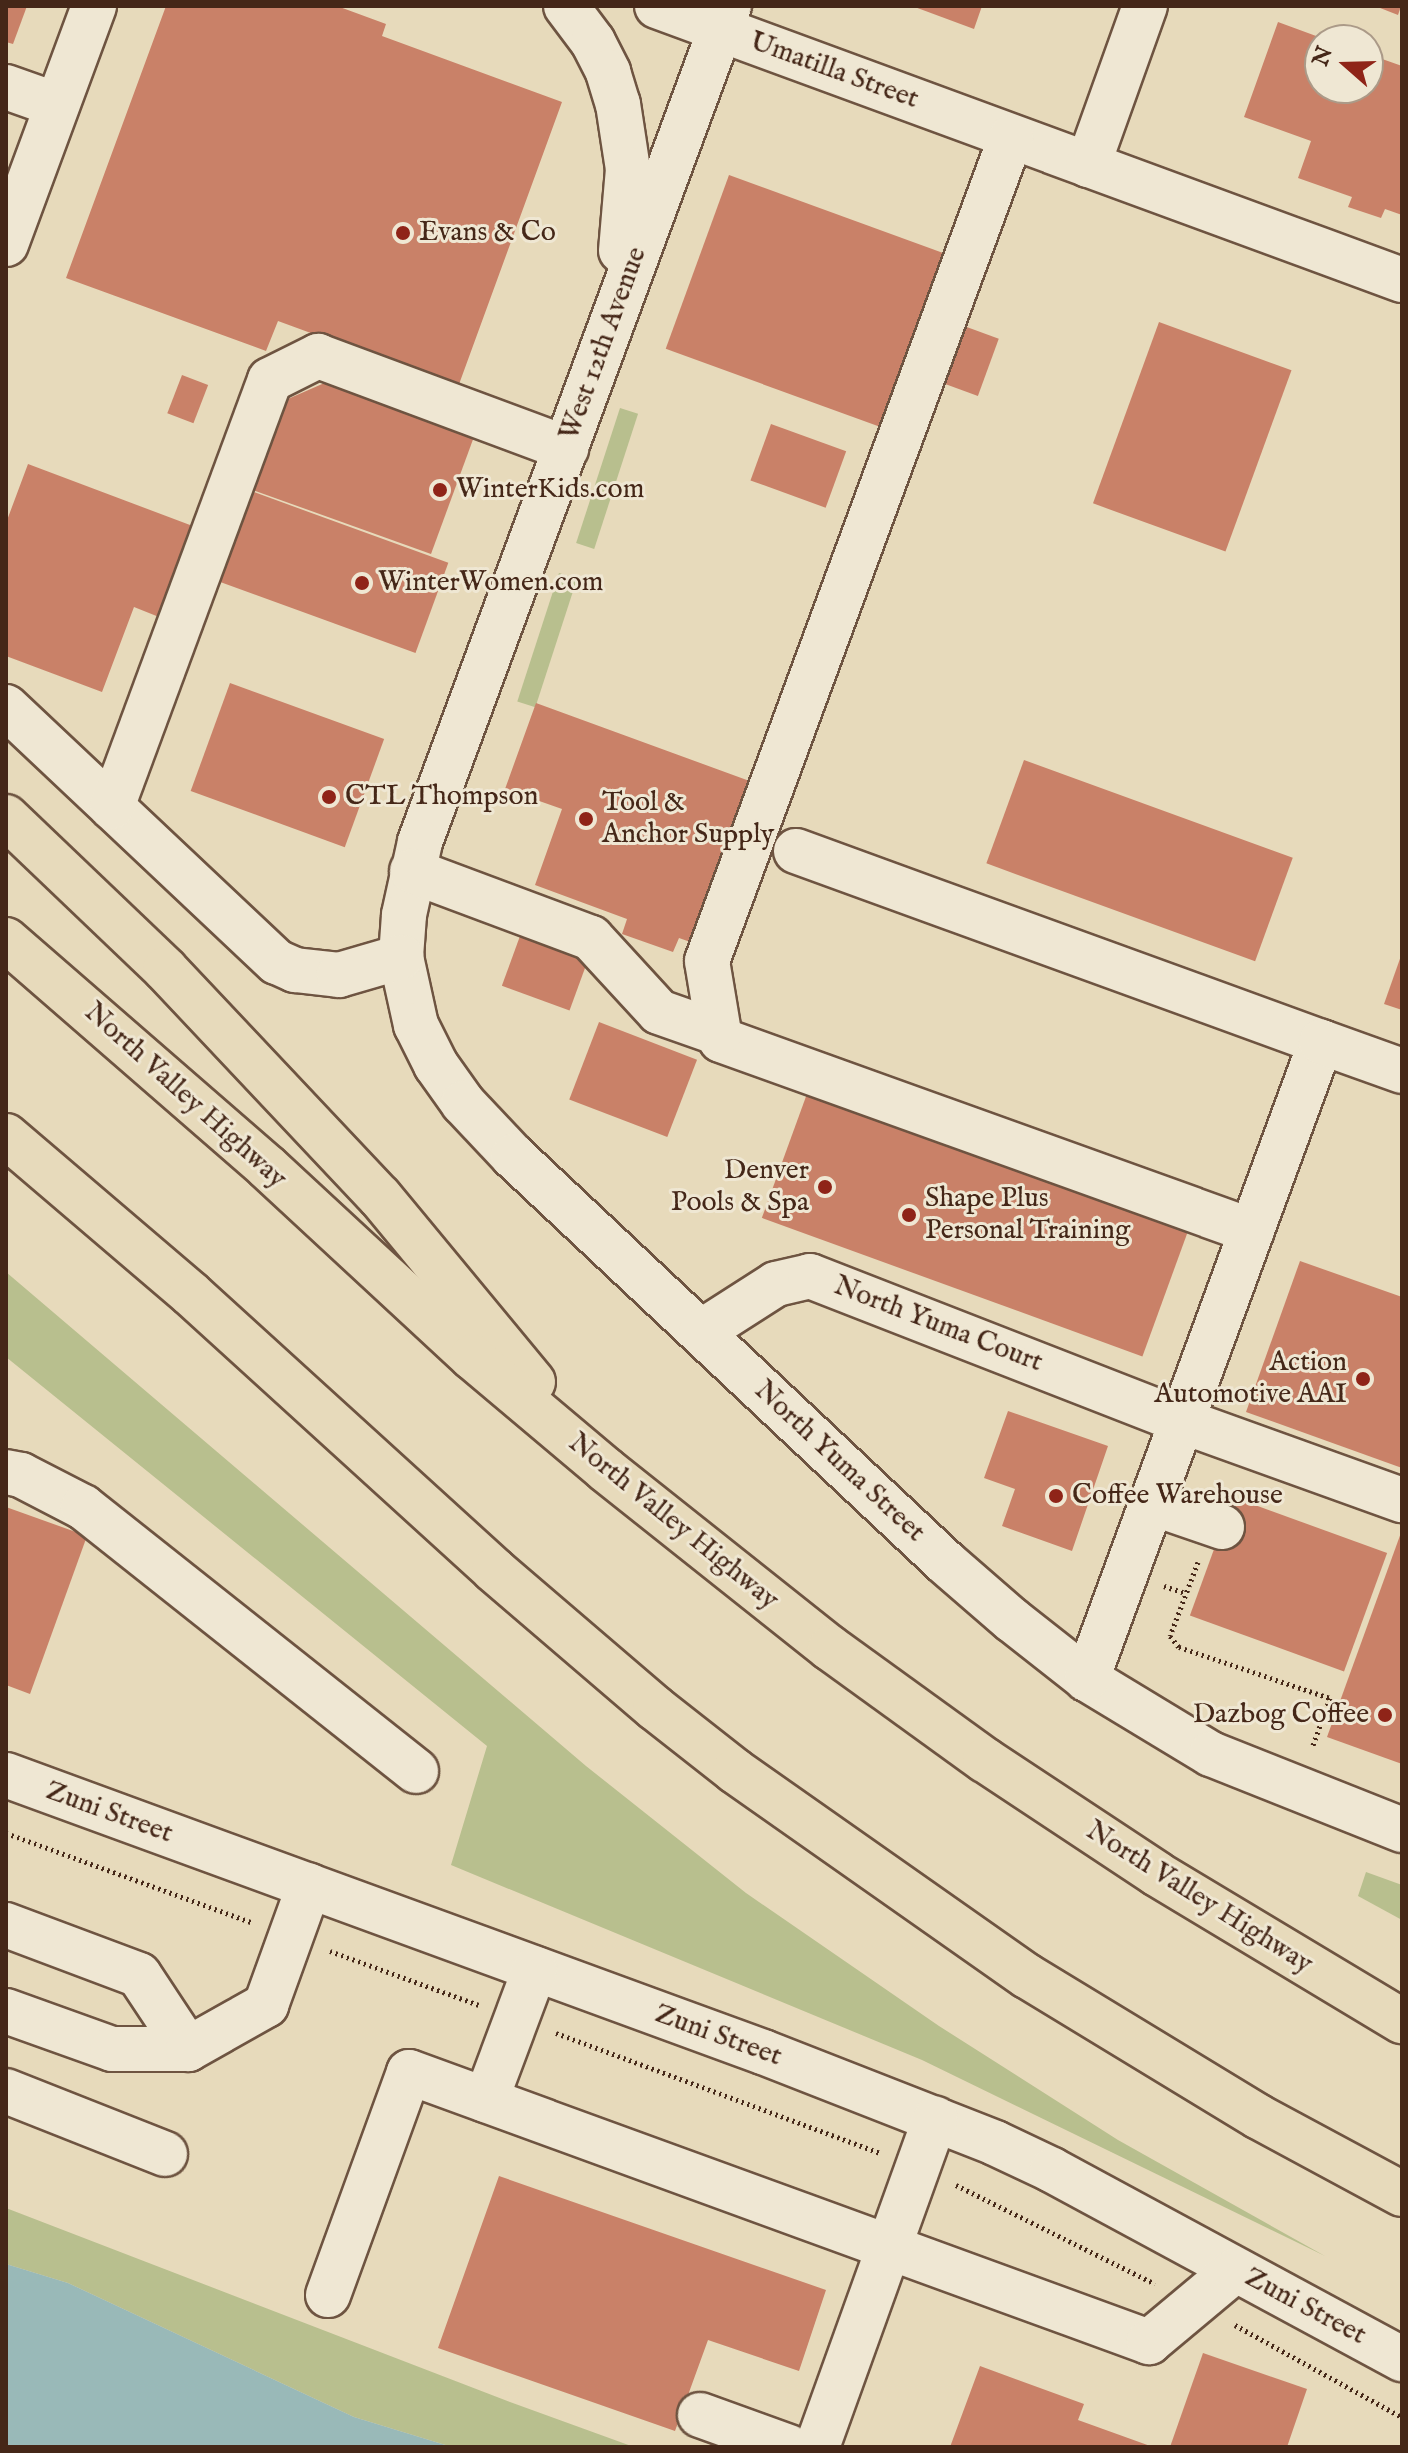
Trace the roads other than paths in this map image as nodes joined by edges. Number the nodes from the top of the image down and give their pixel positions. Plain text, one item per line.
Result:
1 (94, 6) edge
2 (566, 6) edge
3 (657, 6) edge
4 (1145, 6) edge
5 (725, 18) edge
6 (6, 87) edge
7 (57, 105) junction
8 (1011, 137) junction
9 (1088, 165) junction
10 (6, 244) edge
11 (1402, 280) edge
12 (613, 321) junction
13 (566, 448) junction
14 (6, 707) edge
15 (112, 807) junction
16 (6, 817) edge
17 (796, 851) dead end
18 (412, 871) junction
19 (6, 940) edge
20 (401, 957) junction
21 (719, 1033) junction
22 (1321, 1042) junction
23 (1402, 1071) edge
24 (6, 1136) edge
25 (1256, 1220) junction
26 (701, 1332) junction
27 (1182, 1421) junction
28 (606, 1470) junction
29 (6, 1472) edge
30 (1402, 1500) edge
31 (1152, 1503) junction
32 (1217, 1525) road end
33 (1087, 1679) junction
34 (416, 1771) dead end
35 (6, 1775) edge
36 (1402, 1830) edge
37 (309, 1886) junction
38 (6, 1925) edge
39 (535, 1969) junction
40 (6, 2011) edge
41 (1402, 2021) edge
42 (188, 2049) junction
43 (6, 2091) edge
44 (486, 2100) junction
45 (935, 2119) junction
46 (165, 2154) dead end
47 (1402, 2194) edge
48 (889, 2247) junction
49 (1235, 2270) junction
50 (328, 2295) dead end
51 (1402, 2359) edge
52 (700, 2415) dead end
53 (789, 2447) edge
54 (817, 2447) edge

1 - 7 street
2 - 12 street
3 - 5 street, Umatilla Street
4 - 9 street
5 - 8 street, Umatilla Street
5 - 12 street, West 12th Avenue
6 - 7 street
7 - 10 street
8 - 9 street, Umatilla Street
8 - 21 street
9 - 11 street, Umatilla Street
12 - 13 street, West 12th Avenue
13 - 15 street
13 - 18 street, West 12th Avenue
14 - 15 street
15 - 20 street
16 - 28 highway
17 - 22 street
18 - 20 street, West 12th Avenue
18 - 21 street
19 - 28 highway, North Valley Highway
20 - 26 street, North Yuma Street
21 - 25 street
22 - 23 street
22 - 25 street
24 - 47 highway
25 - 27 street
26 - 27 street, North Yuma Court
26 - 33 street, North Yuma Street
27 - 30 street, North Yuma Court
27 - 31 street
28 - 41 highway, North Valley Highway
29 - 34 street
31 - 32 street
31 - 33 street
33 - 36 street, North Yuma Street
35 - 37 street, Zuni Street
37 - 39 street, Zuni Street
37 - 42 street
38 - 42 street
39 - 44 street
39 - 45 street, Zuni Street
40 - 42 street
43 - 46 street
44 - 48 street
44 - 50 street
45 - 48 street
45 - 49 street, Zuni Street
48 - 49 street
48 - 54 street
49 - 51 street, Zuni Street
52 - 53 street

